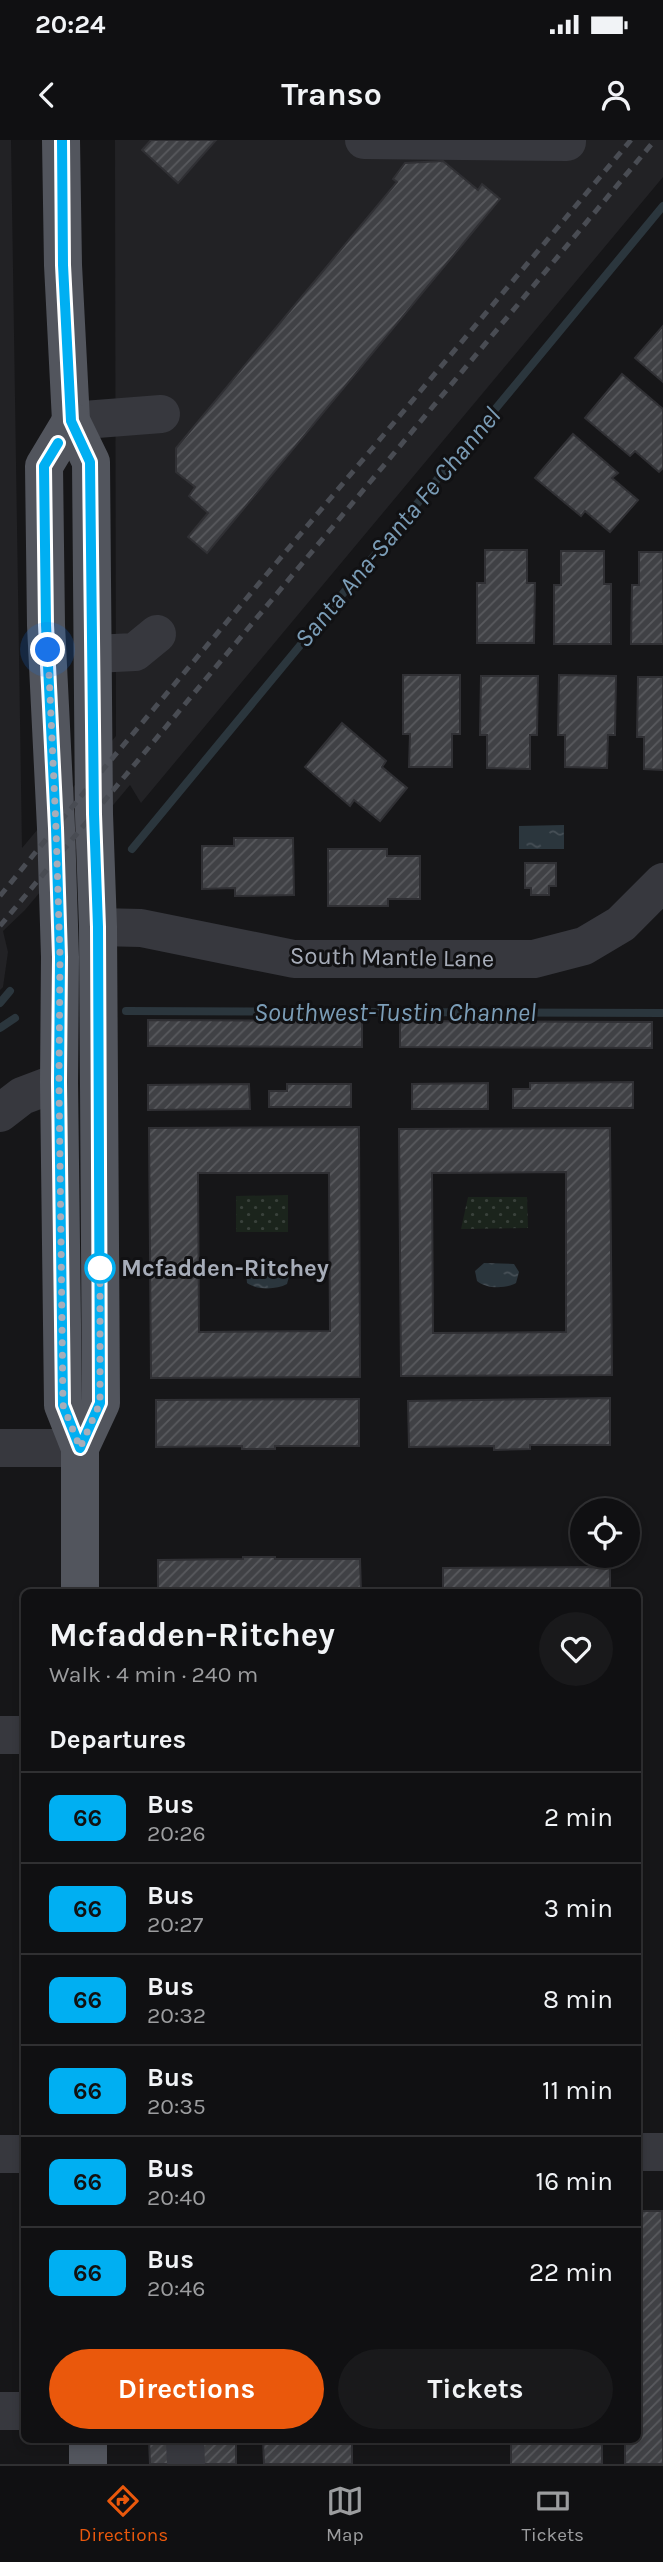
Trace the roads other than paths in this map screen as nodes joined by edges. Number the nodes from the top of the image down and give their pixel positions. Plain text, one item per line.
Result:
1 (61, 140) edge
2 (364, 140) edge
3 (567, 140) edge
4 (161, 414) dead end
5 (71, 421) junction
6 (157, 634) dead end
7 (94, 654) junction
8 (663, 882) edge
9 (98, 927) junction
10 (59, 1082) junction
11 (0, 1113) edge
12 (0, 1448) edge
13 (80, 1448) junction
14 (80, 1589) edge
15 (0, 1735) edge
16 (21, 1735) edge
17 (641, 2152) edge
18 (663, 2152) edge
19 (0, 2154) edge
20 (21, 2154) edge
21 (0, 2411) edge
22 (21, 2411) edge
23 (88, 2443) edge
24 (186, 2443) edge
25 (88, 2464) edge
26 (186, 2464) edge

1 - 5 main road
2 - 3 street
4 - 5 street
5 - 7 main road
5 - 10 main road
6 - 7 street
7 - 9 main road
8 - 9 street, South Mantle Lane
9 - 13 main road
10 - 11 street
10 - 13 main road
12 - 13 street
13 - 14 main road
15 - 16 street
17 - 18 street
19 - 20 street
21 - 22 street
23 - 25 main road
24 - 26 street

